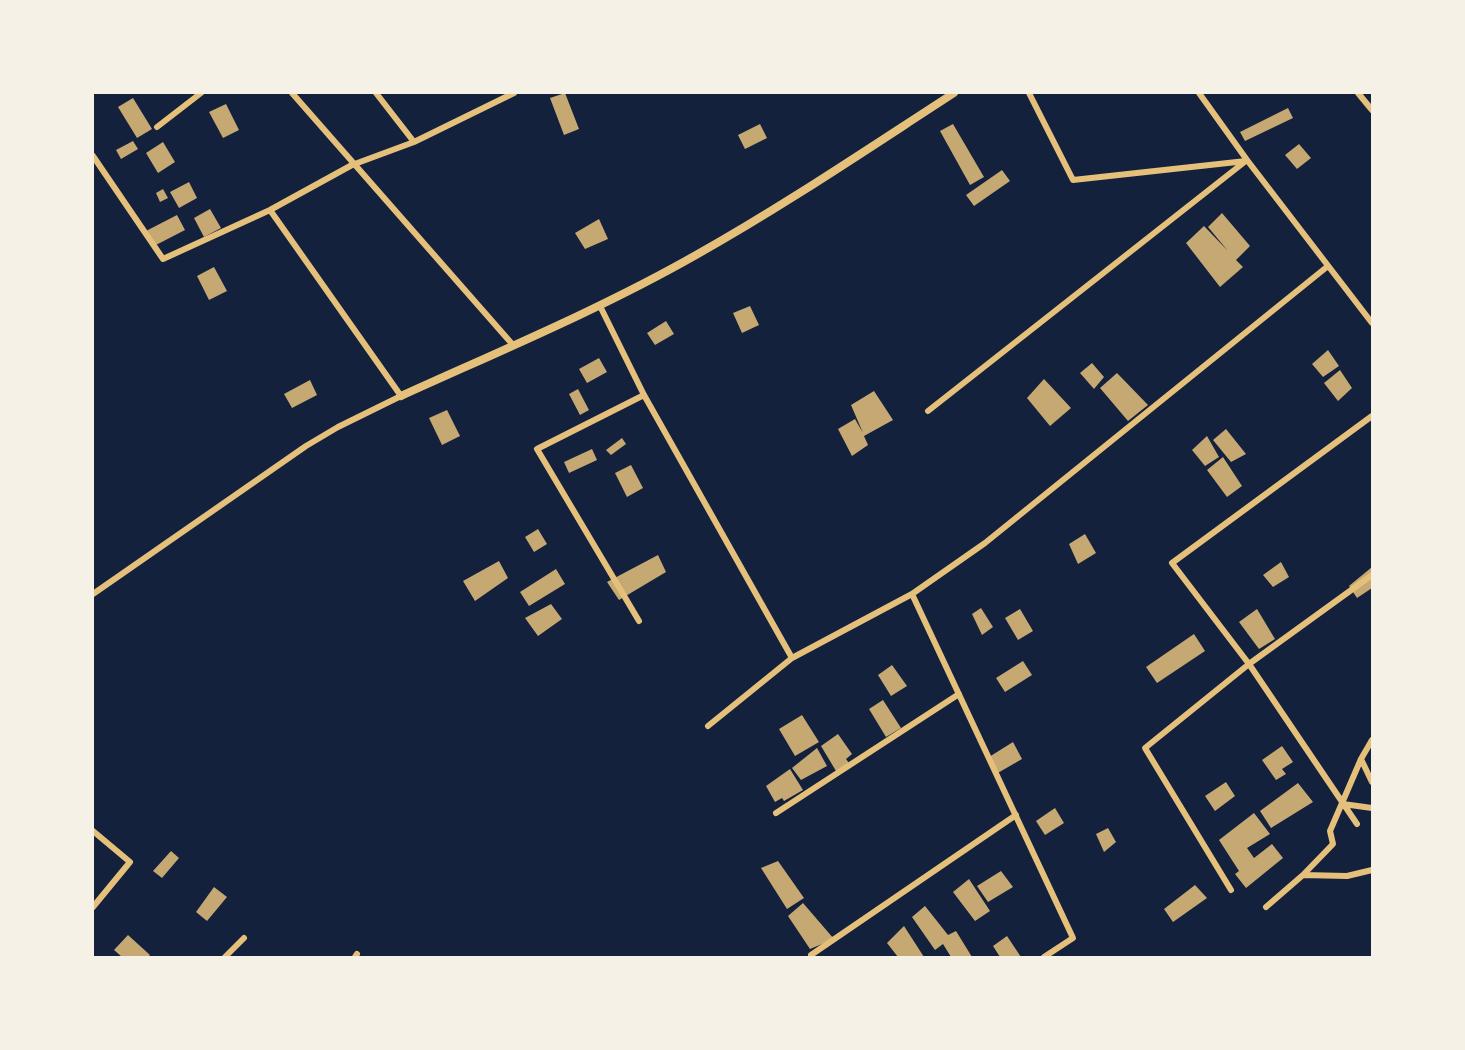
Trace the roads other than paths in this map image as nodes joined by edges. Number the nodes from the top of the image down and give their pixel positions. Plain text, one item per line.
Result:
1 (201, 93) edge
2 (292, 93) edge
3 (376, 93) edge
4 (514, 93) edge
5 (954, 93) edge
6 (1029, 93) edge
7 (1199, 93) edge
8 (1358, 93) edge
9 (1372, 110) edge
10 (157, 127) dead end
11 (414, 142) junction
12 (93, 156) edge
13 (1247, 160) junction
14 (352, 165) junction
15 (270, 210) junction
16 (1328, 266) junction
17 (600, 306) junction
18 (1372, 323) edge
19 (513, 345) junction
20 (644, 395) junction
21 (401, 396) junction
22 (928, 411) dead end
23 (1372, 416) edge
24 (1372, 575) edge
25 (93, 594) edge
26 (912, 594) junction
27 (639, 621) dead end
28 (792, 658) junction
29 (1249, 664) junction
30 (959, 694) junction
31 (708, 726) dead end
32 (1372, 740) edge
33 (1360, 759) junction
34 (1372, 782) edge
35 (1343, 804) junction
36 (1372, 808) edge
37 (776, 813) dead end
38 (1016, 815) junction
39 (1357, 824) dead end
40 (93, 831) edge
41 (1372, 870) edge
42 (1303, 875) junction
43 (1230, 890) dead end
44 (93, 907) edge
45 (1266, 907) dead end
46 (244, 938) dead end
47 (811, 955) dead end
48 (225, 957) edge
49 (1044, 957) edge

1 - 10 street
2 - 14 street
3 - 11 street
4 - 11 street
5 - 17 street
6 - 13 street
7 - 13 street
8 - 9 street
11 - 14 street
12 - 15 street
13 - 16 street
13 - 22 street
14 - 15 street
14 - 19 street
15 - 21 street
16 - 18 street
16 - 26 street
17 - 19 street
17 - 20 street
19 - 21 street
20 - 27 street
20 - 28 street
21 - 25 street
23 - 29 street
24 - 29 street
26 - 28 street
26 - 30 street
28 - 31 street
29 - 35 street
29 - 43 street
30 - 37 street
30 - 38 street
32 - 33 street
33 - 34 street
33 - 35 street
35 - 36 street
35 - 39 street
35 - 42 street
38 - 47 street
38 - 49 street
40 - 44 street
41 - 42 street
42 - 45 street
46 - 48 street

